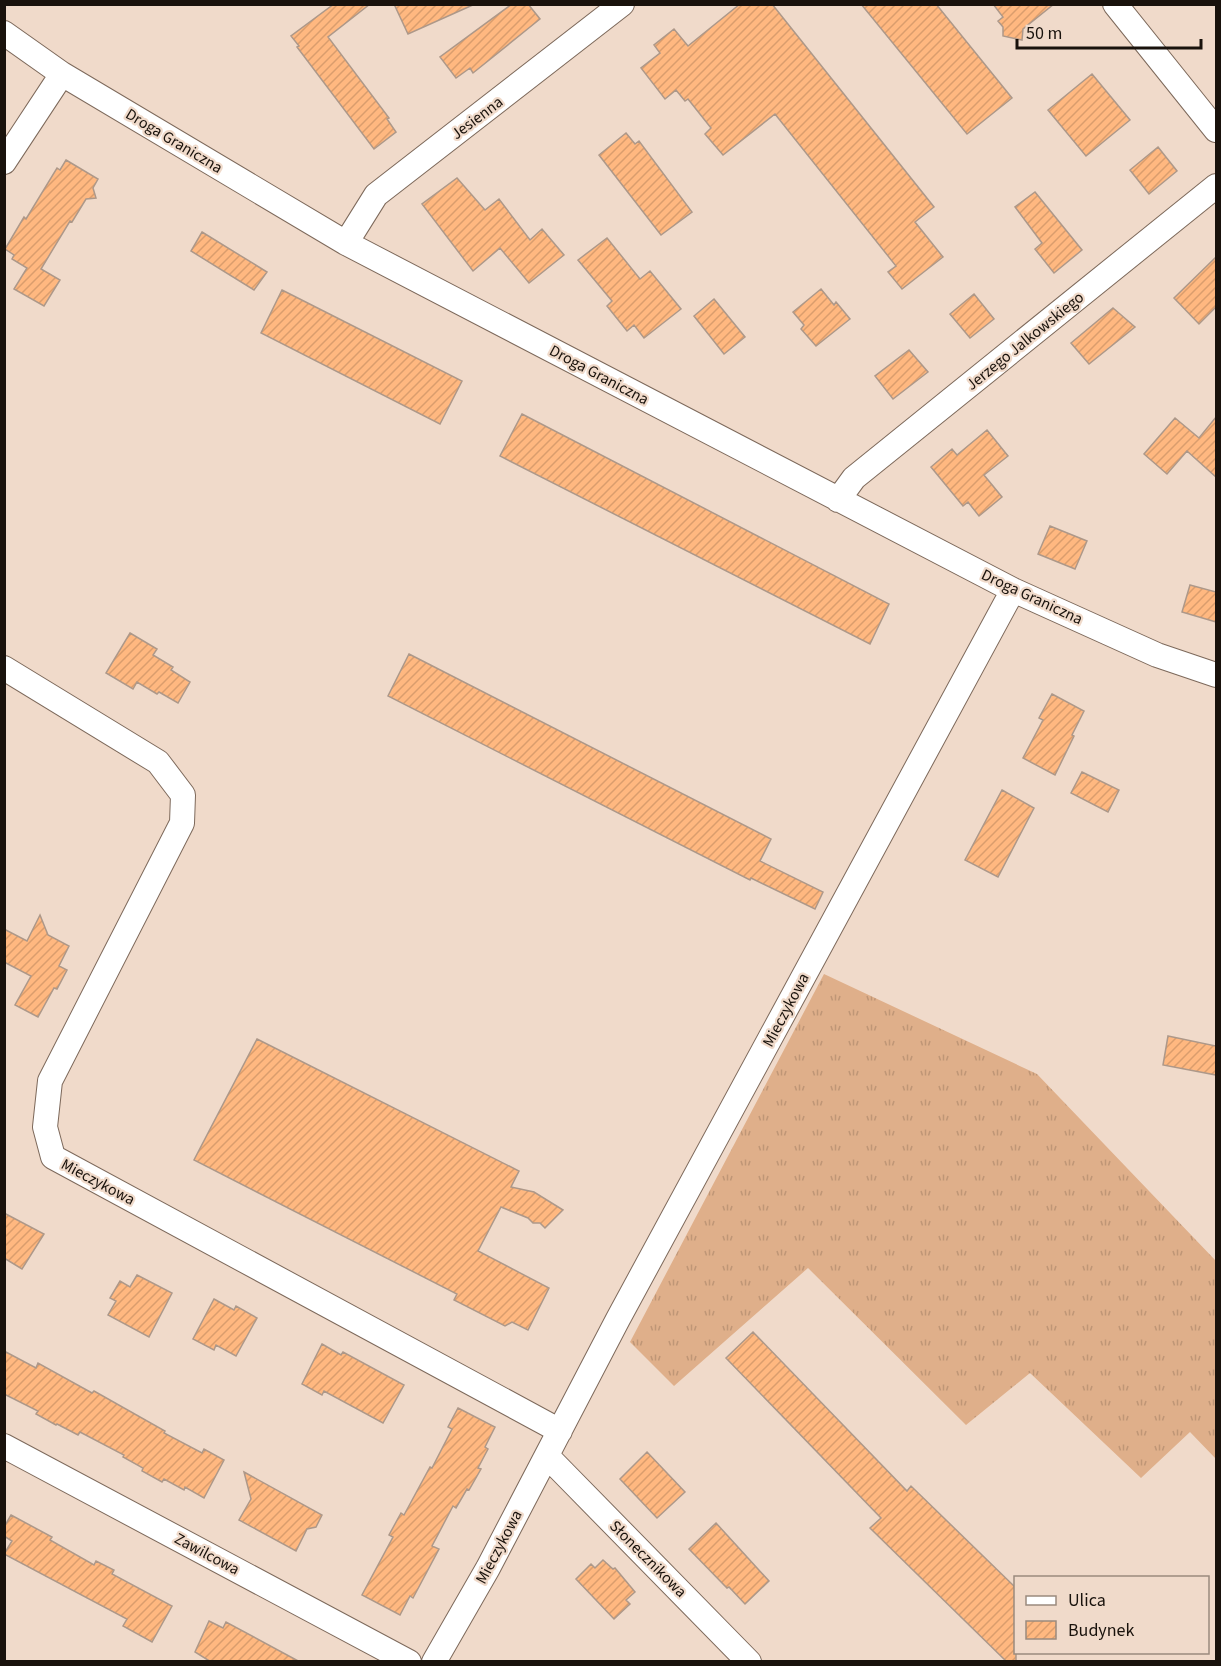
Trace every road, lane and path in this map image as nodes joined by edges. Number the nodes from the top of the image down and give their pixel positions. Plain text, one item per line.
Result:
1 (622, 4) edge
2 (1114, 4) edge
3 (4, 33) edge
4 (62, 74) junction
5 (1216, 130) edge
6 (4, 162) edge
7 (1216, 186) edge
8 (346, 243) junction
9 (838, 500) junction
10 (1013, 590) junction
11 (4, 668) edge
12 (1216, 675) edge
13 (560, 1431) junction
14 (4, 1446) edge
15 (547, 1456) junction
16 (409, 1662) edge
17 (434, 1662) edge
18 (749, 1662) edge

1 - 8 street, Jesienna
2 - 5 street
3 - 4 street, Droga Graniczna
4 - 6 street
4 - 8 street, Droga Graniczna
7 - 9 street, Jerzego Jalkowskiego
8 - 9 street, Droga Graniczna
9 - 10 street, Droga Graniczna
10 - 12 street, Droga Graniczna
10 - 13 street, Mieczykowa
11 - 13 street, Mieczykowa
13 - 15 street, Mieczykowa
14 - 16 street, Zawilcowa
15 - 17 street, Mieczykowa
15 - 18 street, Słonecznikowa

